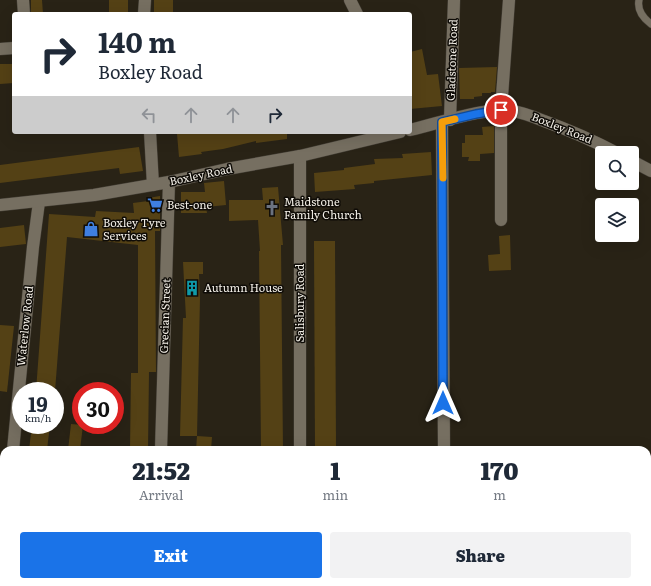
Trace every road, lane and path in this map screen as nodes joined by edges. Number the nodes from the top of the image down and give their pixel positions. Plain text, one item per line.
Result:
1 (23, 0) edge
2 (145, 0) edge
3 (350, 0) edge
4 (454, 0) edge
5 (509, 0) edge
6 (639, 0) edge
7 (24, 12) edge
8 (144, 12) edge
9 (356, 12) edge
10 (651, 24) edge
11 (12, 48) edge
12 (0, 49) edge
13 (501, 110) junction
14 (446, 121) junction
15 (412, 130) edge
16 (150, 134) edge
17 (377, 135) edge
18 (604, 146) edge
19 (300, 156) junction
20 (639, 165) edge
21 (651, 171) edge
22 (169, 182) junction
23 (154, 185) junction
24 (39, 202) junction
25 (0, 206) edge
26 (501, 220) dead end
27 (13, 446) edge
28 (161, 446) edge
29 (300, 446) edge
30 (444, 446) edge

1 - 7 street
2 - 8 street
3 - 9 street
4 - 14 street, Gladstone Road
5 - 13 street
6 - 10 lane
11 - 12 street
13 - 14 street, Boxley Road
13 - 18 street, Boxley Road
13 - 26 street
14 - 15 street, Boxley Road
14 - 30 street, Gladstone Road
16 - 23 street
17 - 19 street, Boxley Road
19 - 22 street, Boxley Road
19 - 29 street, Salisbury Road
20 - 21 street
22 - 23 street, Boxley Road
22 - 28 street, Grecian Street
23 - 24 street, Boxley Road
24 - 25 street, Boxley Road
24 - 27 street, Waterlow Road

